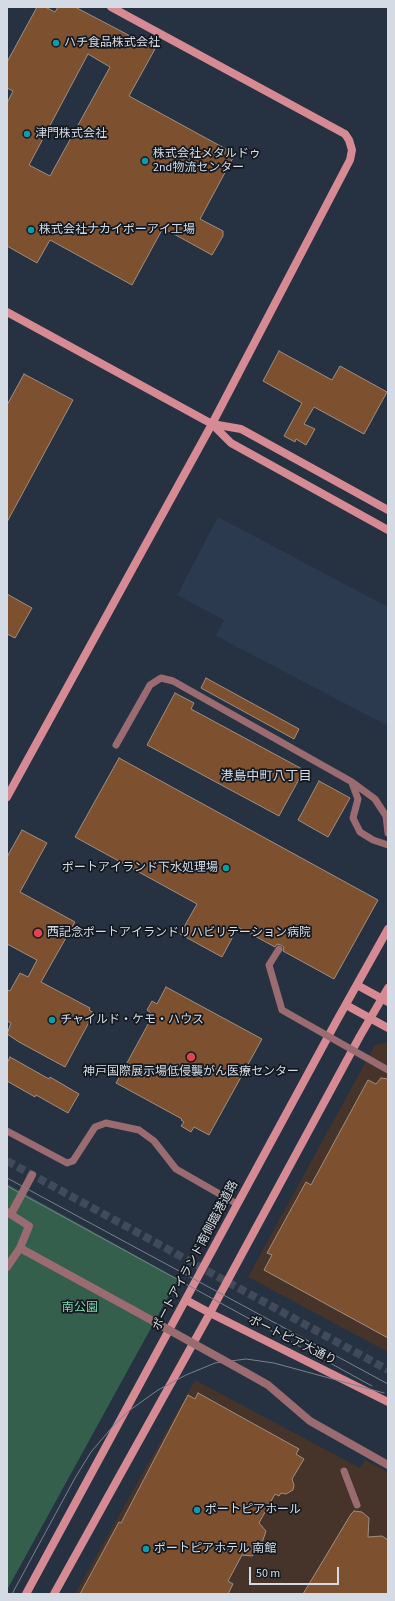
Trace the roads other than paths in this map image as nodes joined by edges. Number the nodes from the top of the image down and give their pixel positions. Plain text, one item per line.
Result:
1 (111, 7) edge
2 (7, 312) edge
3 (212, 424) junction
4 (388, 510) edge
5 (388, 530) edge
6 (116, 745) dead end
7 (352, 782) junction
8 (7, 797) edge
9 (388, 833) edge
10 (388, 846) edge
11 (388, 929) edge
12 (279, 949) dead end
13 (357, 985) junction
14 (388, 988) edge
15 (385, 1001) edge
16 (346, 1006) junction
17 (370, 1018) junction
18 (388, 1028) edge
19 (388, 1070) edge
20 (7, 1131) edge
21 (32, 1175) dead end
22 (237, 1204) junction
23 (9, 1213) edge
24 (20, 1248) junction
25 (7, 1267) edge
26 (186, 1300) junction
27 (210, 1313) junction
28 (388, 1402) edge
29 (388, 1465) edge
30 (344, 1471) dead end
31 (357, 1505) dead end
32 (26, 1594) edge
33 (54, 1594) edge

1 - 3 street
2 - 3 street
3 - 4 street
3 - 5 street
3 - 8 street
6 - 7 lane
7 - 9 lane
7 - 10 lane
11 - 13 street, ポートアイランド南側臨港道路
12 - 19 lane, bridge
13 - 15 street
13 - 16 street, ポートアイランド南側臨港道路
14 - 15 street
15 - 17 street
16 - 17 street
16 - 22 street, ポートアイランド南側臨港道路
17 - 18 street
17 - 27 street
20 - 22 lane
21 - 23 street
22 - 26 street, ポートアイランド南側臨港道路
23 - 24 street
24 - 25 street
24 - 29 street, bridge
26 - 27 street, ポートピア大通り
26 - 32 street, ポートアイランド南側臨港道路
27 - 28 street, ポートピア大通り
27 - 33 street
30 - 31 lane

